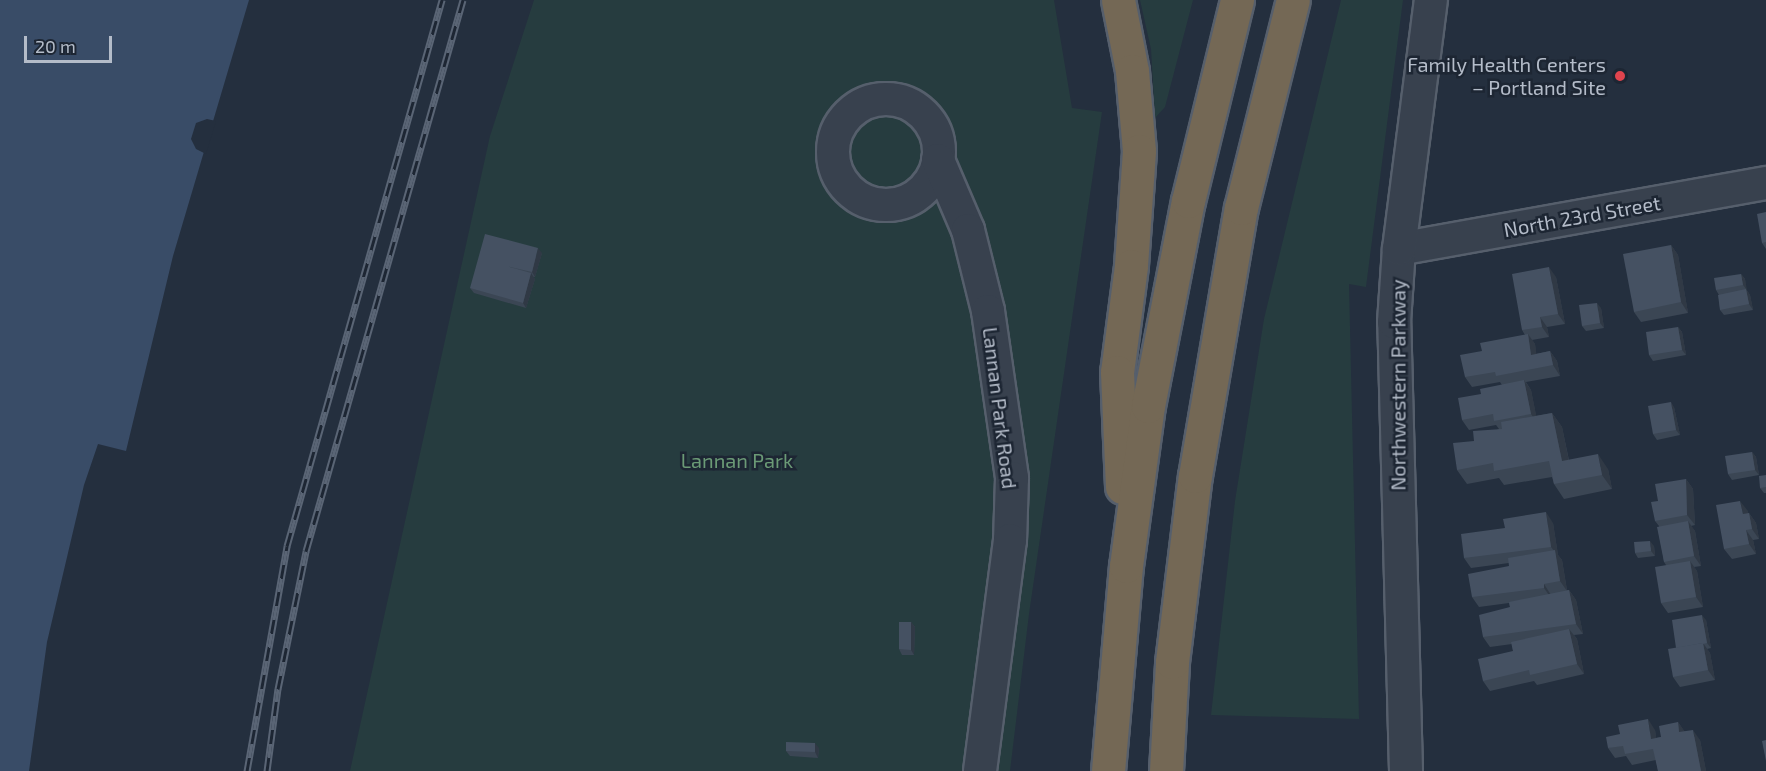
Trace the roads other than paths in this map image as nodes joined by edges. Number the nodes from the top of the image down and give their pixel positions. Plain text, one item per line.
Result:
1 (1118, 0) edge
2 (1237, 0) edge
3 (1293, 0) edge
4 (1431, 0) edge
5 (938, 160) dead end
6 (1766, 183) edge
7 (1399, 249) junction
8 (1126, 566) junction
9 (980, 771) edge
10 (1108, 771) edge
11 (1166, 771) edge
12 (1406, 771) edge

1 - 8 highway
2 - 8 highway
3 - 11 highway
4 - 7 street, Northwestern Parkway
5 - 9 street, Lannan Park Road
6 - 7 street, North 23rd Street
7 - 12 street, Northwestern Parkway
8 - 10 highway

